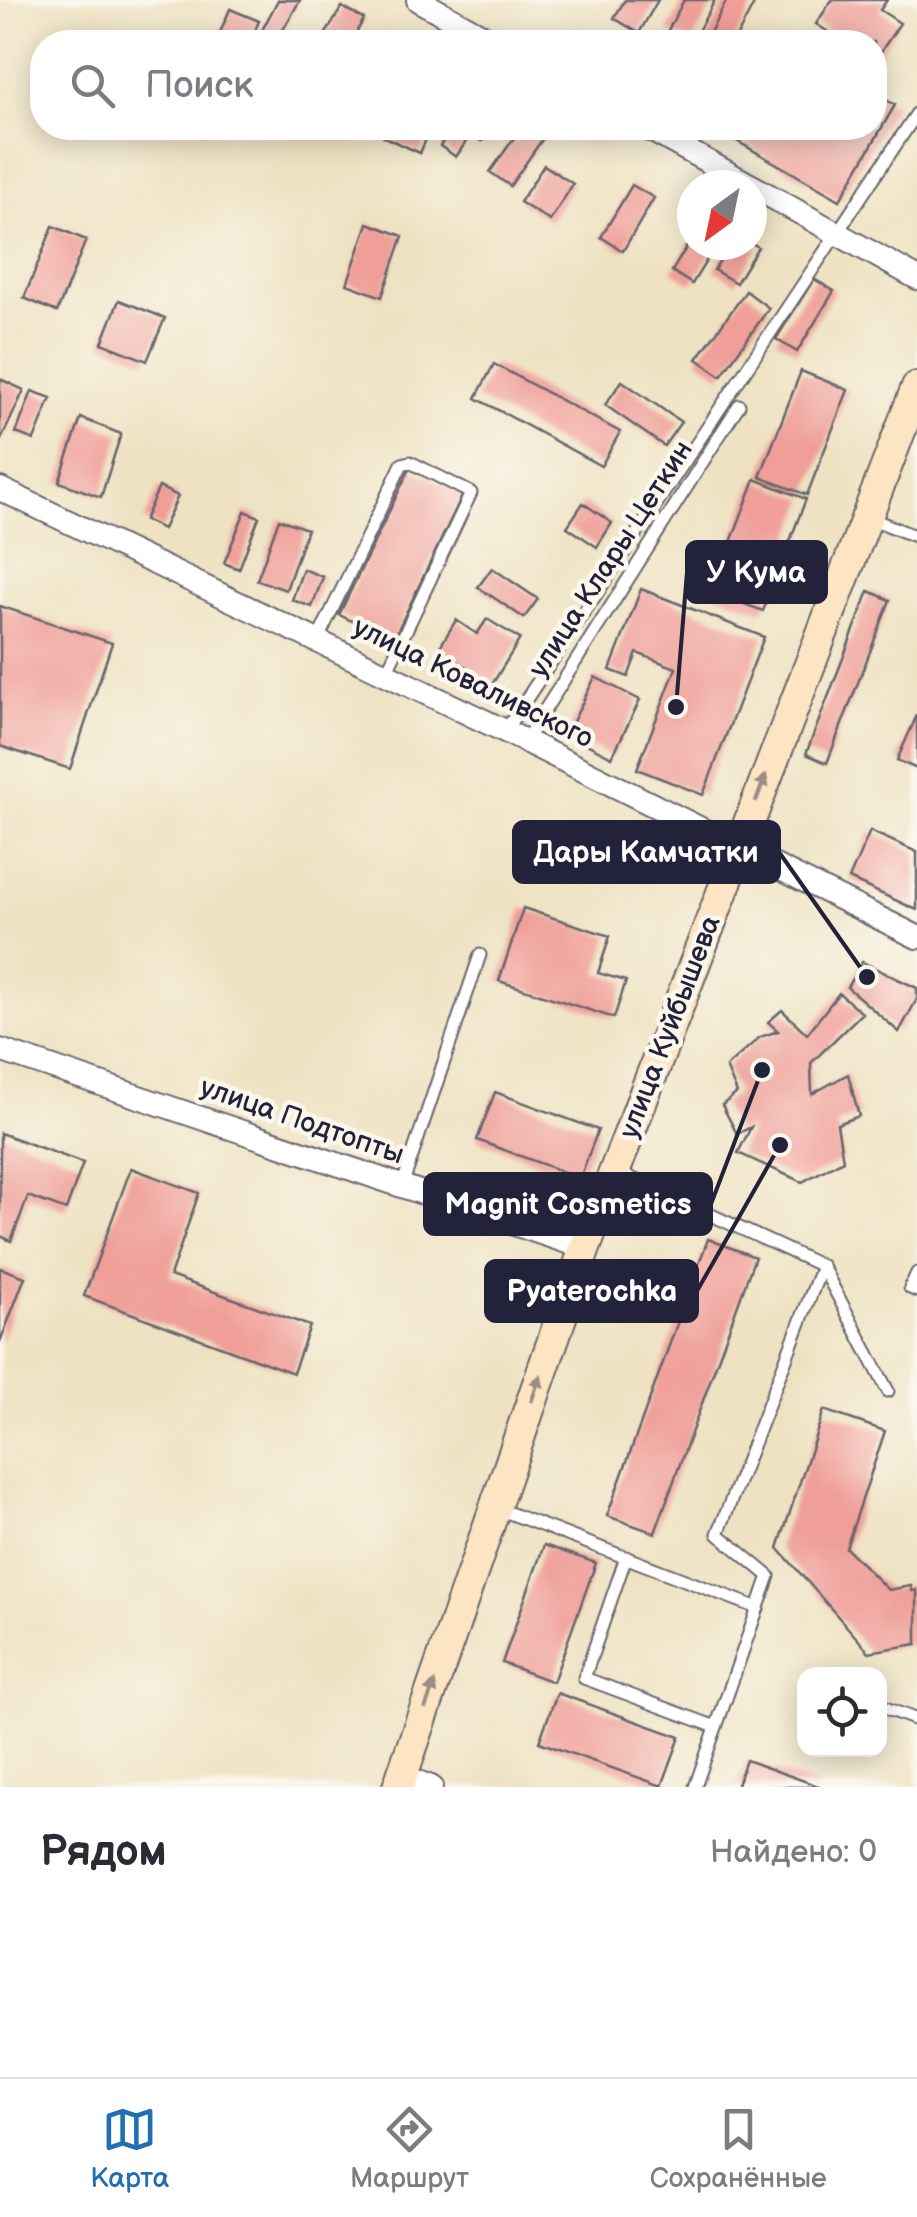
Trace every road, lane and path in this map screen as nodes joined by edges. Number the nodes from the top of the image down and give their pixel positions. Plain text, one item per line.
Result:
1 (418, 0) edge
2 (472, 30) edge
3 (917, 113) edge
4 (668, 140) edge
5 (722, 170) edge
6 (767, 195) edge
7 (836, 234) junction
8 (917, 278) edge
9 (917, 386) edge
10 (739, 405) dead end
11 (0, 489) edge
12 (866, 517) junction
13 (917, 537) edge
14 (317, 641) junction
15 (386, 673) junction
16 (515, 736) junction
17 (738, 849) junction
18 (917, 937) edge
19 (480, 955) dead end
20 (0, 1050) edge
21 (615, 1170) junction
22 (402, 1186) junction
23 (585, 1248) junction
24 (822, 1266) junction
25 (917, 1273) edge
26 (917, 1291) edge
27 (888, 1391) dead end
28 (495, 1508) junction
29 (626, 1557) junction
30 (758, 1608) junction
31 (887, 1709) edge
32 (917, 1720) edge
33 (716, 1727) junction
34 (400, 1782) edge
35 (432, 1787) edge
36 (695, 1787) edge

1 - 2 street
3 - 7 lane
4 - 5 street
6 - 7 street
7 - 8 street
7 - 16 lane
9 - 12 main road, улица Куйбышева
10 - 16 lane, улица Клары Цеткин
11 - 14 street, улица Коваливского
12 - 13 lane
17 -> 12 main road, улица Куйбышева
14 - 15 street, улица Коваливского
14 - 15 lane
15 - 16 street, улица Коваливского
16 - 17 street, улица Коваливского
17 - 18 street, улица Коваливского
17 - 21 main road, улица Куйбышева
19 - 22 lane
20 - 22 street, улица Подтопты
21 - 23 main road, улица Куйбышева
21 - 24 lane
22 - 23 street, улица Подтопты
28 -> 23 main road, улица Куйбышева
24 - 27 lane
24 - 30 lane
25 - 26 lane
28 - 29 lane
34 -> 28 main road, улица Куйбышева
29 - 30 lane
29 - 33 lane
30 - 33 lane
31 - 32 lane
33 - 36 lane
34 - 35 street

